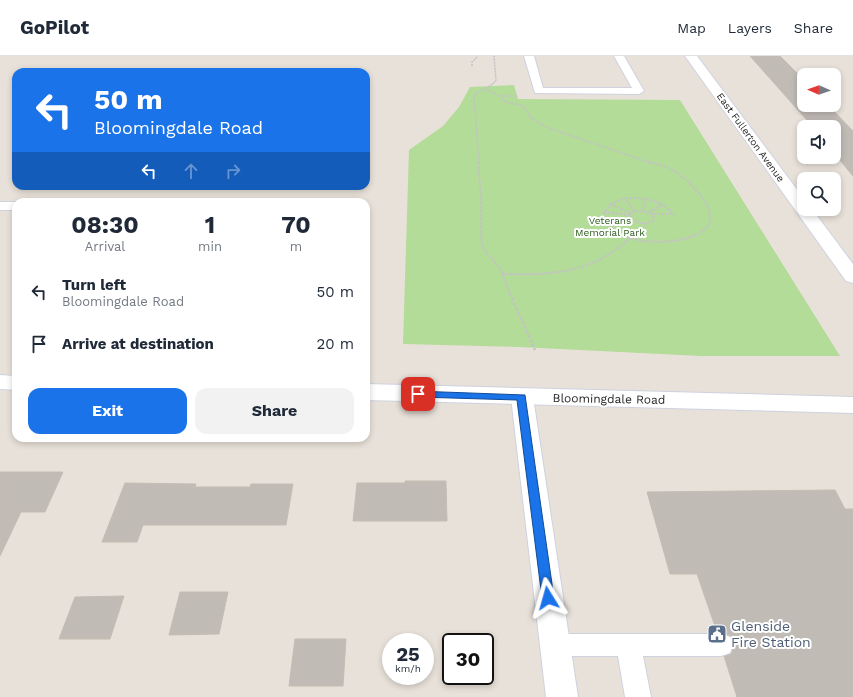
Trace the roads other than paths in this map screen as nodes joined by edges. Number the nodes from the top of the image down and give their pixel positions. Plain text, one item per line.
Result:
1 (529, 56) edge
2 (619, 56) edge
3 (691, 56) edge
4 (0, 206) edge
5 (12, 206) edge
6 (853, 277) edge
7 (370, 392) edge
8 (522, 397) junction
9 (853, 405) edge
10 (554, 645) junction
11 (628, 645) junction
12 (721, 645) dead end
13 (562, 697) edge
14 (638, 697) edge

1 - 2 lane
3 - 6 street, East Fullerton Avenue
4 - 5 lane
7 - 8 street, Bloomingdale Road
8 - 9 street, Bloomingdale Road
8 - 10 street
10 - 11 lane
10 - 13 street
11 - 12 lane
11 - 14 lane

